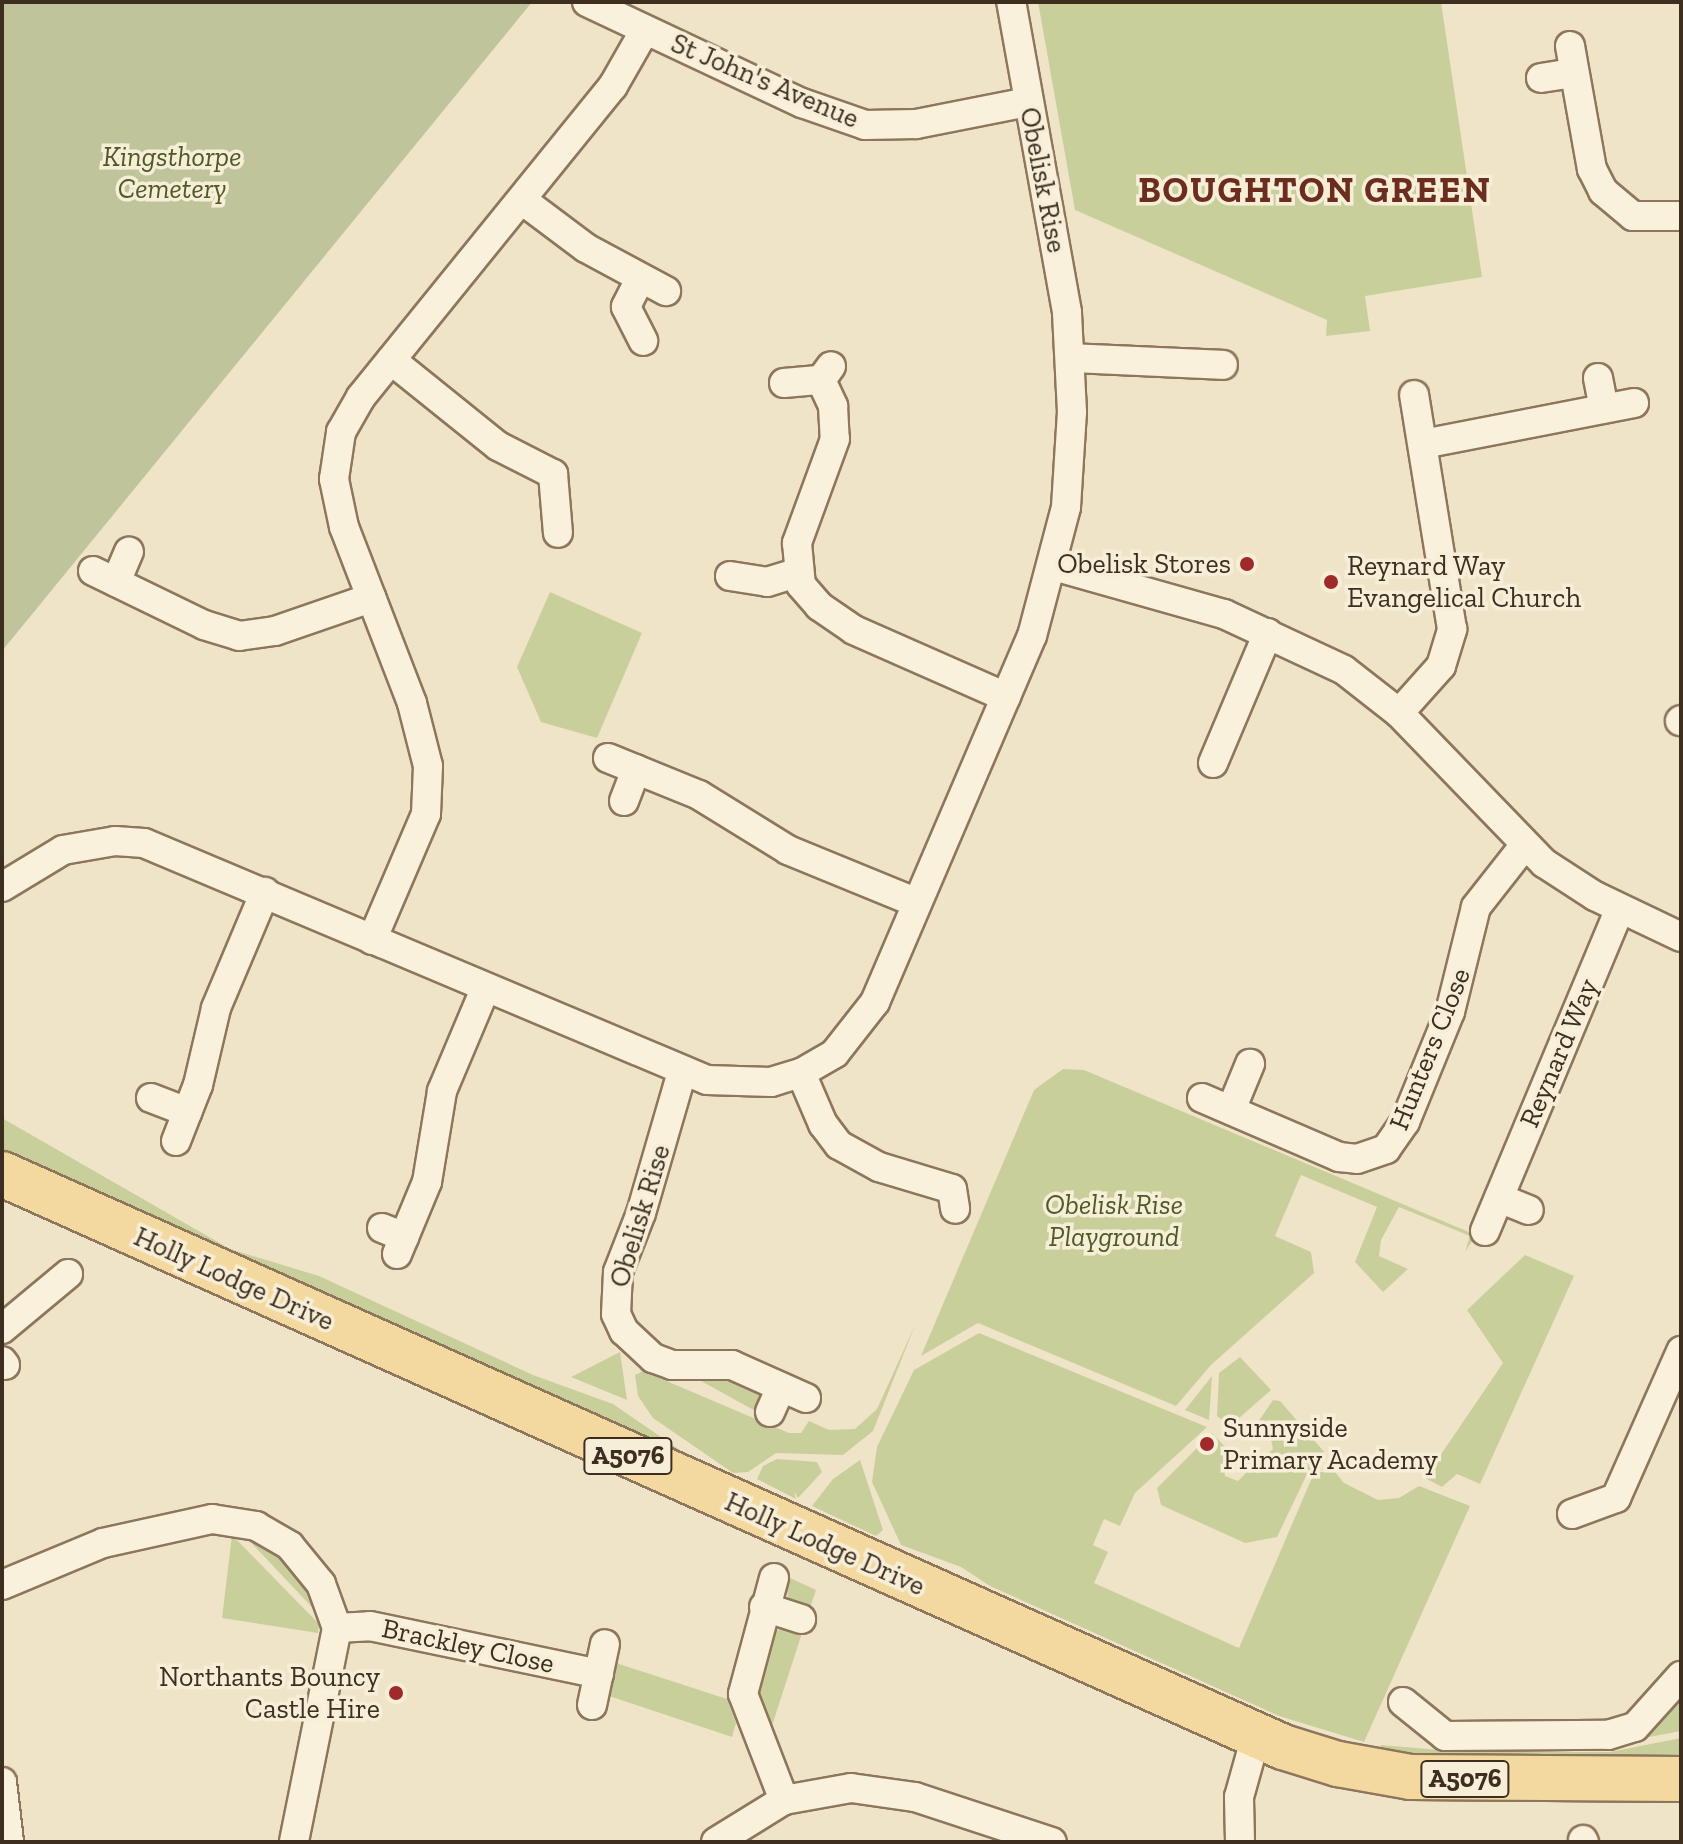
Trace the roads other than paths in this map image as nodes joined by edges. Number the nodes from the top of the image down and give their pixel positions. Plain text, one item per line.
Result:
1 (587, 2) edge
2 (1011, 2) edge
3 (645, 30) junction
4 (1541, 78) dead end
5 (1028, 102) junction
6 (522, 200) junction
7 (1681, 216) edge
8 (640, 279) junction
9 (666, 291) dead end
10 (643, 341) dead end
11 (1071, 358) junction
12 (391, 360) junction
13 (1223, 365) dead end
14 (1598, 378) dead end
15 (784, 383) dead end
16 (1414, 395) dead end
17 (1634, 403) dead end
18 (1604, 408) junction
19 (1423, 444) junction
20 (558, 533) dead end
21 (129, 552) dead end
22 (1054, 566) junction
23 (796, 573) junction
24 (730, 576) dead end
25 (371, 598) junction
26 (1268, 633) junction
27 (1006, 697) junction
28 (1399, 713) junction
29 (608, 758) dead end
30 (1213, 763) dead end
31 (636, 769) junction
32 (624, 801) dead end
33 (1524, 846) junction
34 (2, 887) edge
35 (265, 892) junction
36 (917, 903) junction
37 (1620, 909) junction
38 (1681, 937) edge
39 (372, 940) junction
40 (485, 989) junction
41 (1250, 1064) dead end
42 (682, 1072) junction
43 (801, 1073) junction
44 (151, 1098) dead end
45 (1202, 1098) dead end
46 (1231, 1110) junction
47 (187, 1112) junction
48 (176, 1141) dead end
49 (2, 1174) edge
50 (958, 1192) dead end
51 (1499, 1198) junction
52 (1529, 1210) dead end
53 (1485, 1231) dead end
54 (394, 1240) dead end
55 (68, 1274) dead end
56 (2, 1329) edge
57 (1681, 1351) edge
58 (786, 1399) dead end
59 (1572, 1514) dead end
60 (774, 1578) dead end
61 (2, 1585) edge
62 (764, 1607) junction
63 (801, 1619) dead end
64 (337, 1628) junction
65 (605, 1644) dead end
66 (599, 1674) junction
67 (1681, 1676) edge
68 (1403, 1702) dead end
69 (592, 1705) dead end
70 (1256, 1736) junction
71 (1681, 1779) edge
72 (2, 1782) edge
73 (784, 1800) junction
74 (1044, 1841) edge
75 (9, 1842) edge
76 (294, 1842) edge
77 (716, 1842) edge
78 (1240, 1842) edge

1 - 3 street, St John's Avenue
2 - 5 street, Obelisk Rise
3 - 5 street, St John's Avenue
3 - 6 street, St John's Avenue
4 - 7 street
5 - 11 street, Obelisk Rise
6 - 8 street
6 - 12 street, St John's Avenue
8 - 9 street
8 - 10 street
11 - 13 street
11 - 22 street, Obelisk Rise
12 - 20 street
12 - 25 street, St John's Avenue
14 - 18 street
15 - 23 street
16 - 19 street
17 - 18 street
18 - 19 street
19 - 28 street
21 - 25 street
22 - 26 street
22 - 27 street, Obelisk Rise
23 - 24 street
23 - 27 street
25 - 39 street, St John's Avenue
26 - 28 street
26 - 30 street
27 - 36 street, Obelisk Rise
28 - 33 street
29 - 31 street
31 - 32 street
31 - 36 street
33 - 37 street
33 - 46 street, Hunters Close
34 - 35 street, Obelisk Rise
35 - 39 street, Obelisk Rise
35 - 47 street
36 - 43 street, Obelisk Rise
37 - 38 street
37 - 51 street, Reynard Way
39 - 40 street, Obelisk Rise
40 - 42 street, Obelisk Rise
40 - 54 street
41 - 46 street
42 - 43 street, Obelisk Rise
42 - 58 street, Obelisk Rise
43 - 50 street
44 - 47 street
45 - 46 street, Hunters Close
47 - 48 street
49 - 70 main road, Holly Lodge Drive / A5076
51 - 52 street
51 - 53 street, Reynard Way
55 - 56 street
57 - 59 street
60 - 62 street
61 - 64 street
62 - 63 street
62 - 73 street
64 - 66 street, Brackley Close
64 - 76 street
65 - 66 street
66 - 69 street
67 - 68 street
70 - 71 main road, Holly Lodge Drive / A5076
70 - 78 street
72 - 75 street
73 - 74 street
73 - 77 street

